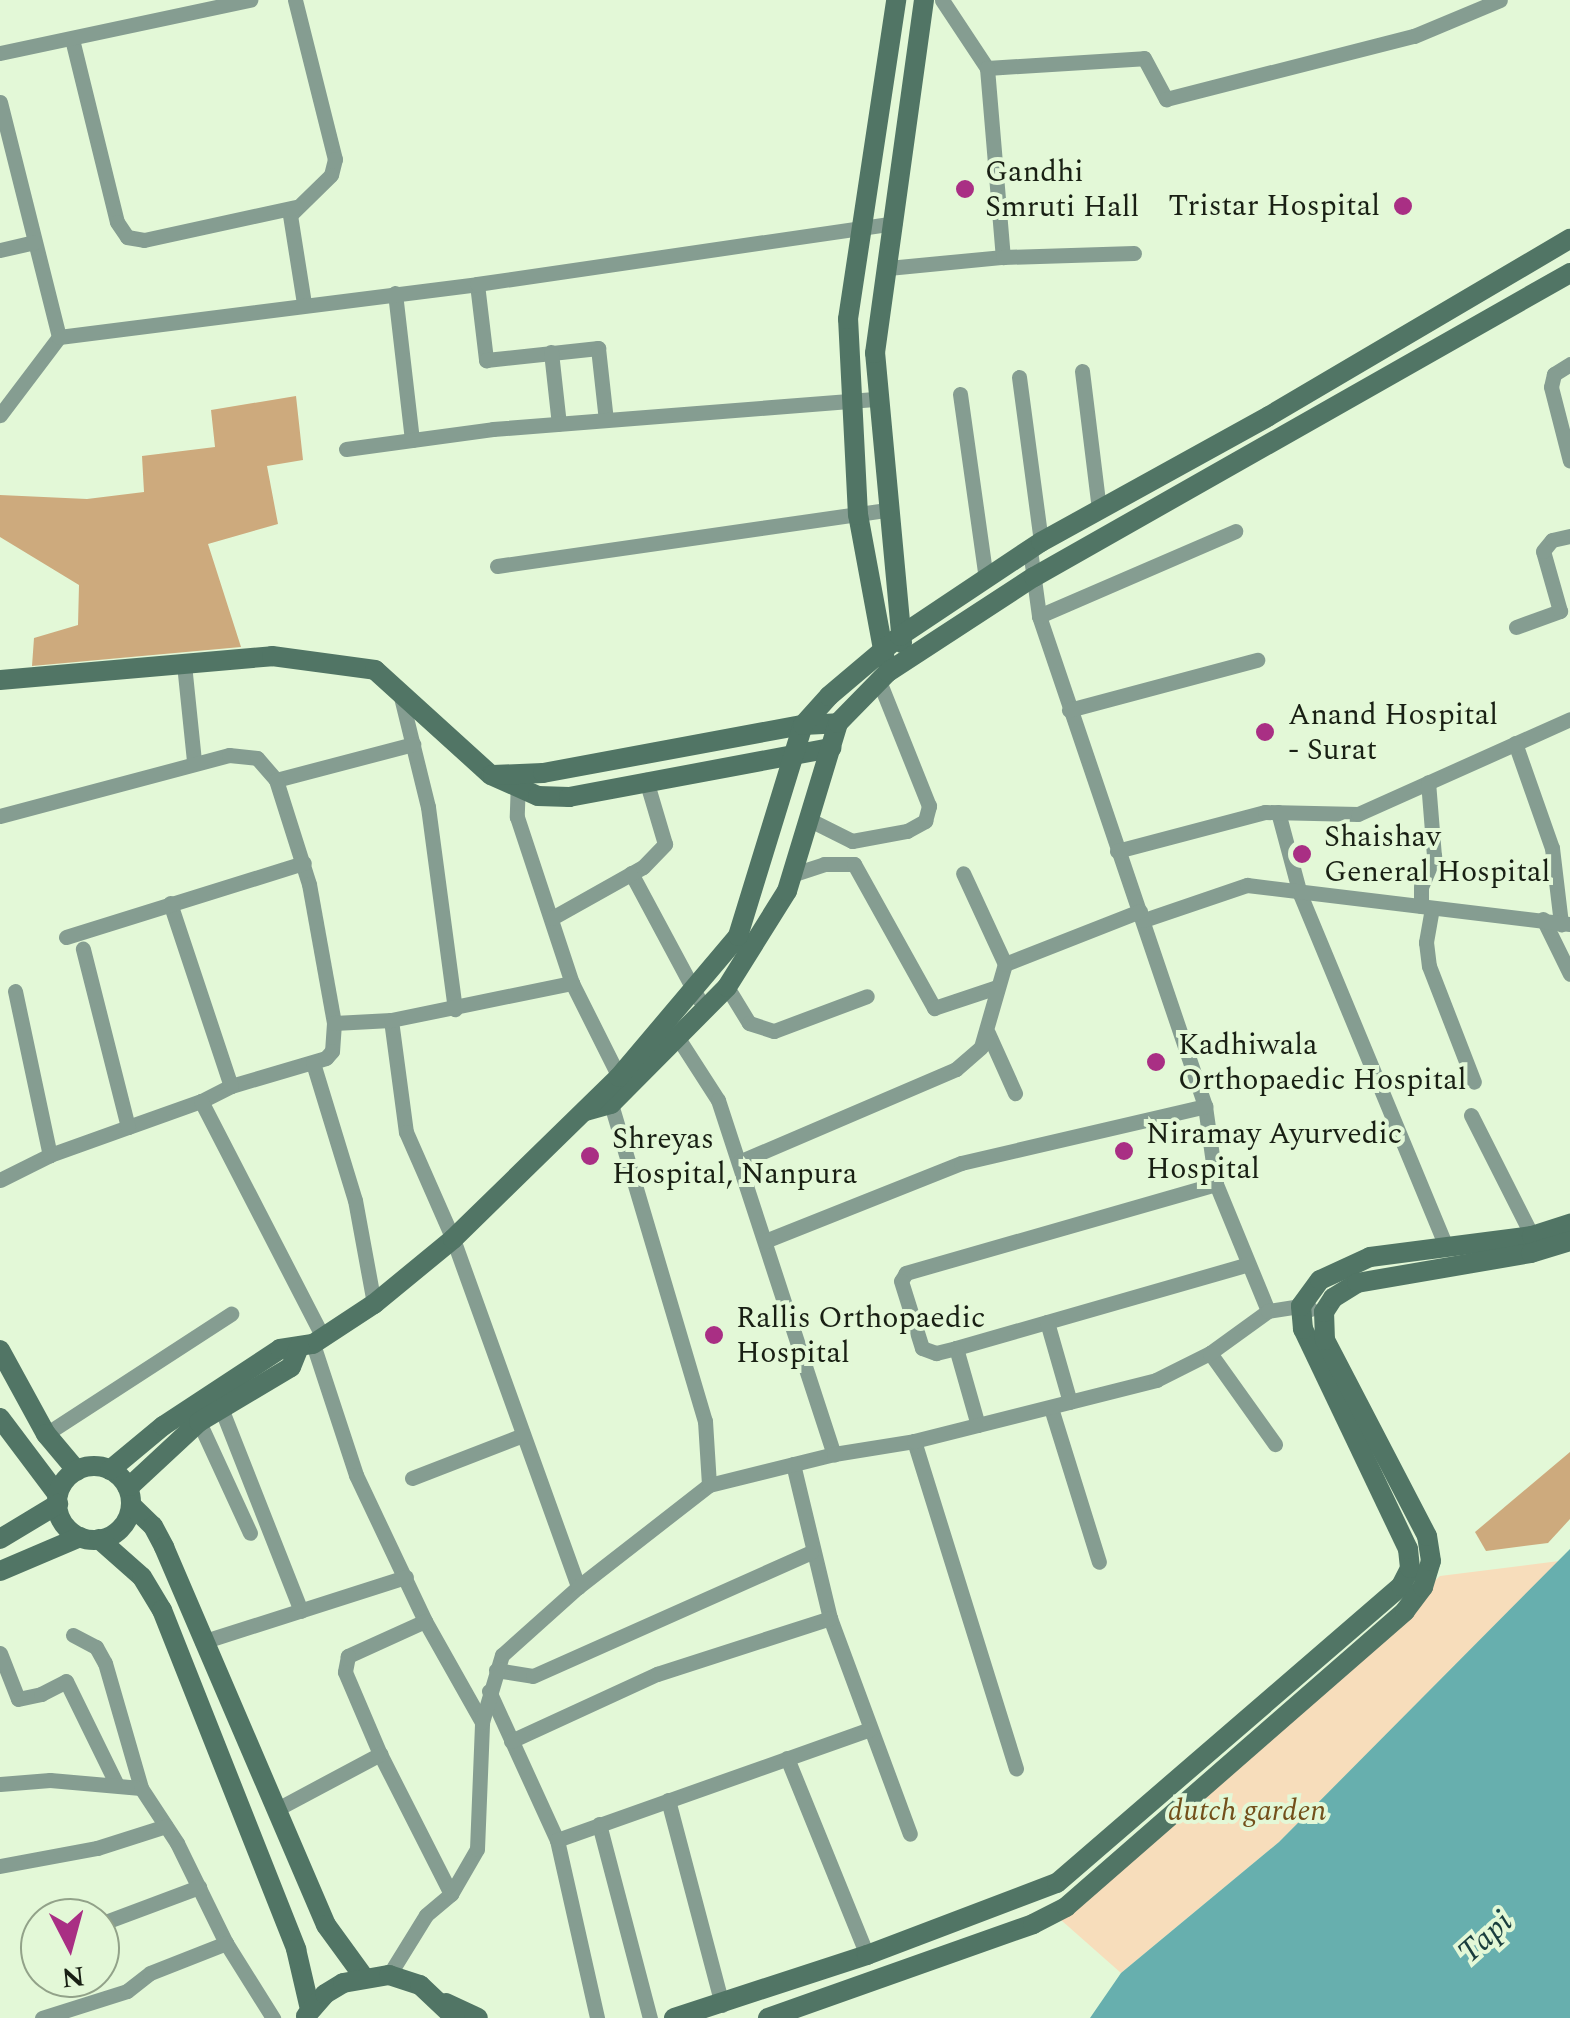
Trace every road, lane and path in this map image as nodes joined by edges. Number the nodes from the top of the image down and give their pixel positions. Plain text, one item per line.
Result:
1 (250, 0) edge
2 (295, 0) edge
3 (896, 0) edge
4 (924, 0) edge
5 (942, 0) edge
6 (1500, 0) edge
7 (72, 39) junction
8 (0, 53) edge
9 (987, 68) junction
10 (0, 102) edge
11 (295, 207) junction
12 (895, 223) junction
13 (864, 227) junction
14 (1570, 238) edge
15 (34, 242) junction
16 (0, 250) edge
17 (1134, 253) dead end
18 (1003, 257) junction
19 (888, 268) junction
20 (1570, 273) edge
21 (477, 284) junction
22 (395, 293) junction
23 (304, 303) junction
24 (59, 337) junction
25 (551, 352) junction
26 (1570, 364) edge
27 (1082, 371) dead end
28 (1019, 377) dead end
29 (960, 394) dead end
30 (878, 399) junction
31 (850, 401) junction
32 (0, 415) edge
33 (606, 420) junction
34 (559, 424) junction
35 (412, 440) junction
36 (346, 449) dead end
37 (1570, 461) edge
38 (887, 510) junction
39 (1099, 510) junction
40 (858, 514) junction
41 (1235, 531) dead end
42 (1570, 536) edge
43 (1035, 546) junction
44 (497, 566) dead end
45 (1034, 577) junction
46 (986, 579) junction
47 (894, 580) junction
48 (936, 612) junction
49 (1039, 616) junction
50 (1516, 627) dead end
51 (900, 636) junction
52 (904, 658) junction
53 (1257, 660) dead end
54 (184, 664) junction
55 (883, 668) junction
56 (0, 680) edge
57 (400, 691) junction
58 (1070, 710) junction
59 (1570, 719) edge
60 (838, 723) junction
61 (804, 726) junction
62 (412, 744) junction
63 (1515, 744) junction
64 (831, 748) junction
65 (796, 751) junction
66 (194, 762) junction
67 (276, 780) junction
68 (518, 780) junction
69 (646, 780) junction
70 (1428, 782) junction
71 (1278, 812) junction
72 (0, 816) edge
73 (810, 820) junction
74 (852, 842) junction
75 (1117, 851) junction
76 (845, 862) junction
77 (304, 863) junction
78 (963, 873) dead end
79 (631, 874) junction
80 (794, 874) junction
81 (1300, 894) junction
82 (170, 903) junction
83 (1426, 907) junction
84 (1142, 915) junction
85 (552, 918) junction
86 (1543, 918) junction
87 (1566, 924) edge
88 (66, 937) dead end
89 (83, 949) dead end
90 (1005, 964) junction
91 (1570, 974) edge
92 (572, 983) junction
93 (727, 987) junction
94 (997, 987) junction
95 (14, 992) dead end
96 (867, 996) dead end
97 (698, 999) junction
98 (455, 1008) junction
99 (391, 1020) junction
100 (334, 1023) junction
101 (988, 1034) junction
102 (678, 1038) junction
103 (312, 1063) junction
104 (619, 1077) junction
105 (1474, 1082) dead end
106 (230, 1086) junction
107 (1015, 1093) dead end
108 (202, 1101) junction
109 (611, 1104) junction
110 (1205, 1106) junction
111 (586, 1111) junction
112 (1471, 1115) dead end
113 (128, 1127) junction
114 (50, 1154) junction
115 (739, 1162) junction
116 (0, 1180) edge
117 (1216, 1184) junction
118 (1570, 1224) edge
119 (1532, 1236) junction
120 (453, 1239) junction
121 (764, 1241) junction
122 (1570, 1241) edge
123 (1445, 1244) junction
124 (1246, 1265) junction
125 (374, 1304) junction
126 (1301, 1306) junction
127 (1268, 1311) junction
128 (1324, 1312) junction
129 (231, 1314) dead end
130 (1047, 1322) junction
131 (311, 1342) junction
132 (956, 1348) junction
133 (0, 1350) edge
134 (1210, 1353) junction
135 (1070, 1402) junction
136 (221, 1408) junction
137 (1052, 1408) junction
138 (0, 1418) edge
139 (199, 1422) junction
140 (978, 1425) junction
141 (46, 1434) junction
142 (523, 1435) junction
143 (914, 1442) junction
144 (1275, 1444) dead end
145 (834, 1454) junction
146 (794, 1464) junction
147 (77, 1470) junction
148 (110, 1470) junction
149 (412, 1478) dead end
150 (708, 1485) junction
151 (130, 1497) junction
152 (58, 1500) junction
153 (250, 1533) dead end
154 (90, 1538) junction
155 (0, 1539) edge
156 (811, 1552) junction
157 (1099, 1562) dead end
158 (0, 1571) edge
159 (406, 1578) junction
160 (578, 1587) junction
161 (301, 1611) junction
162 (830, 1618) junction
163 (425, 1621) junction
164 (73, 1635) dead end
165 (202, 1642) junction
166 (0, 1653) edge
167 (496, 1670) junction
168 (488, 1690) junction
169 (482, 1722) junction
170 (870, 1729) junction
171 (512, 1741) junction
172 (380, 1754) junction
173 (787, 1758) junction
174 (1016, 1768) dead end
175 (0, 1784) edge
176 (116, 1785) junction
177 (142, 1788) junction
178 (668, 1800) junction
179 (280, 1808) junction
180 (599, 1824) junction
181 (166, 1826) junction
182 (910, 1834) dead end
183 (557, 1840) junction
184 (0, 1866) edge
185 (199, 1887) junction
186 (451, 1894) junction
187 (120, 1917) edge
188 (226, 1943) junction
189 (867, 1955) junction
190 (389, 1975) junction
191 (363, 1976) junction
192 (439, 2000) junction
193 (722, 2005) junction
194 (308, 2013) edge
195 (42, 2018) edge
196 (273, 2018) edge
197 (455, 2018) edge
198 (478, 2018) edge
199 (597, 2018) edge
200 (650, 2018) edge
201 (674, 2018) edge
202 (768, 2018) edge

1 - 7 street
2 - 11 street
3 - 13 street
4 - 12 street
5 - 9 street
6 - 9 street
7 - 8 street
7 - 11 street
9 - 18 street
10 - 15 street
11 - 23 street
12 - 13 street
12 - 19 street
13 - 21 street
13 - 31 street
14 - 39 street
15 - 16 street
15 - 24 street
17 - 18 street
18 - 19 street
19 - 30 street
20 - 45 street
21 - 22 street
21 - 25 street
22 - 23 street
22 - 35 street
23 - 24 street
24 - 32 street
25 - 33 street
25 - 34 street
26 - 37 street
27 - 39 street
28 - 43 street
29 - 46 street
30 - 31 street
30 - 38 street
31 - 33 street
31 - 40 street
33 - 34 street
34 - 35 street
35 - 36 street
38 - 40 street
38 - 47 street
39 - 43 street
40 - 44 street
40 - 55 street
41 - 49 street
42 - 50 street
43 - 45 street
43 - 46 street
45 - 49 street
45 - 52 street
46 - 48 street
47 - 48 street
47 - 51 street
48 - 51 street
49 - 58 street
51 - 52 street
51 - 55 street
52 - 55 street
53 - 58 street
54 - 56 street
54 - 57 street
54 - 66 street
55 - 60 street
55 - 61 street
55 - 74 street
57 - 62 street
57 - 68 street
58 - 75 street
59 - 63 street
60 - 61 street
60 - 64 street
61 - 65 street
61 - 68 street
62 - 67 street
62 - 98 street
63 - 70 street
63 - 87 street
64 - 65 street
64 - 73 street
65 - 69 street
65 - 97 street
66 - 67 street
66 - 72 street
67 - 77 street
68 - 69 street
68 - 85 street
69 - 79 street
70 - 71 street
70 - 83 street
71 - 75 street
71 - 81 street
73 - 74 street
73 - 80 street
74 - 76 street
75 - 84 street
76 - 80 street
76 - 94 street
77 - 82 street
77 - 100 street
78 - 90 street
79 - 85 street
79 - 97 street
80 - 93 street
81 - 83 street
81 - 84 street
81 - 123 street
82 - 88 street
82 - 106 street
83 - 86 street
83 - 105 street
84 - 90 street
84 - 110 street
85 - 92 street
86 - 87 street
86 - 91 street
89 - 113 street
90 - 94 street
92 - 98 street
92 - 104 street
93 - 96 street
93 - 97 street
94 - 101 street
95 - 114 street
97 - 102 street
97 - 104 street
98 - 99 street
99 - 100 street
99 - 120 street
100 - 103 street
101 - 107 street
101 - 115 street
102 - 109 street
102 - 115 street
103 - 106 street
103 - 125 street
104 - 109 street
104 - 111 street
106 - 108 street
108 - 113 street
108 - 131 street
109 - 111 street
109 - 150 street
110 - 117 street
110 - 121 street
111 - 120 street
112 - 119 street
113 - 114 street
114 - 116 street
115 - 121 street
117 - 124 street
117 - 132 street
118 - 119 street
119 - 123 street
120 - 125 street
120 - 142 street
121 - 145 street
122 - 128 street
123 - 126 street
124 - 127 street
124 - 130 street
125 - 131 street
126 - 127 street
126 - 128 street
126 - 189 street
127 - 134 street
128 - 202 street
129 - 141 street
130 - 132 street
130 - 135 street
131 - 136 street
131 - 148 street
131 - 159 street
132 - 140 street
133 - 141 street
134 - 135 street
134 - 144 street
135 - 137 street
136 - 139 street
136 - 161 street
137 - 140 street
137 - 157 street
138 - 152 street
139 - 151 street
139 - 153 street
140 - 143 street
141 - 147 street
142 - 149 street
142 - 160 street
143 - 145 street
143 - 174 street
145 - 146 street
146 - 150 street
146 - 156 street
147 - 148 street
147 - 152 street
148 - 151 street
150 - 160 street
151 - 154 street
151 - 165 street
152 - 154 street
152 - 155 street
154 - 158 street
154 - 194 street
156 - 162 street
156 - 167 street
159 - 161 street
159 - 163 street
160 - 167 street
161 - 165 street
162 - 170 street
162 - 171 street
163 - 169 street
163 - 172 street
164 - 177 street
165 - 179 street
166 - 176 street
167 - 168 street
168 - 169 street
168 - 171 street
169 - 186 street
170 - 173 street
170 - 182 street
171 - 183 street
172 - 179 street
172 - 186 street
173 - 178 street
173 - 189 street
175 - 176 street
176 - 177 street
177 - 181 street
178 - 180 street
178 - 193 street
179 - 191 street
180 - 183 street
180 - 200 street
181 - 184 street
181 - 185 street
183 - 199 street
185 - 187 street
185 - 188 street
186 - 190 street
188 - 195 street
188 - 196 street
189 - 193 street
190 - 191 street
190 - 192 street
191 - 194 street
192 - 197 street
192 - 198 street
193 - 201 street

